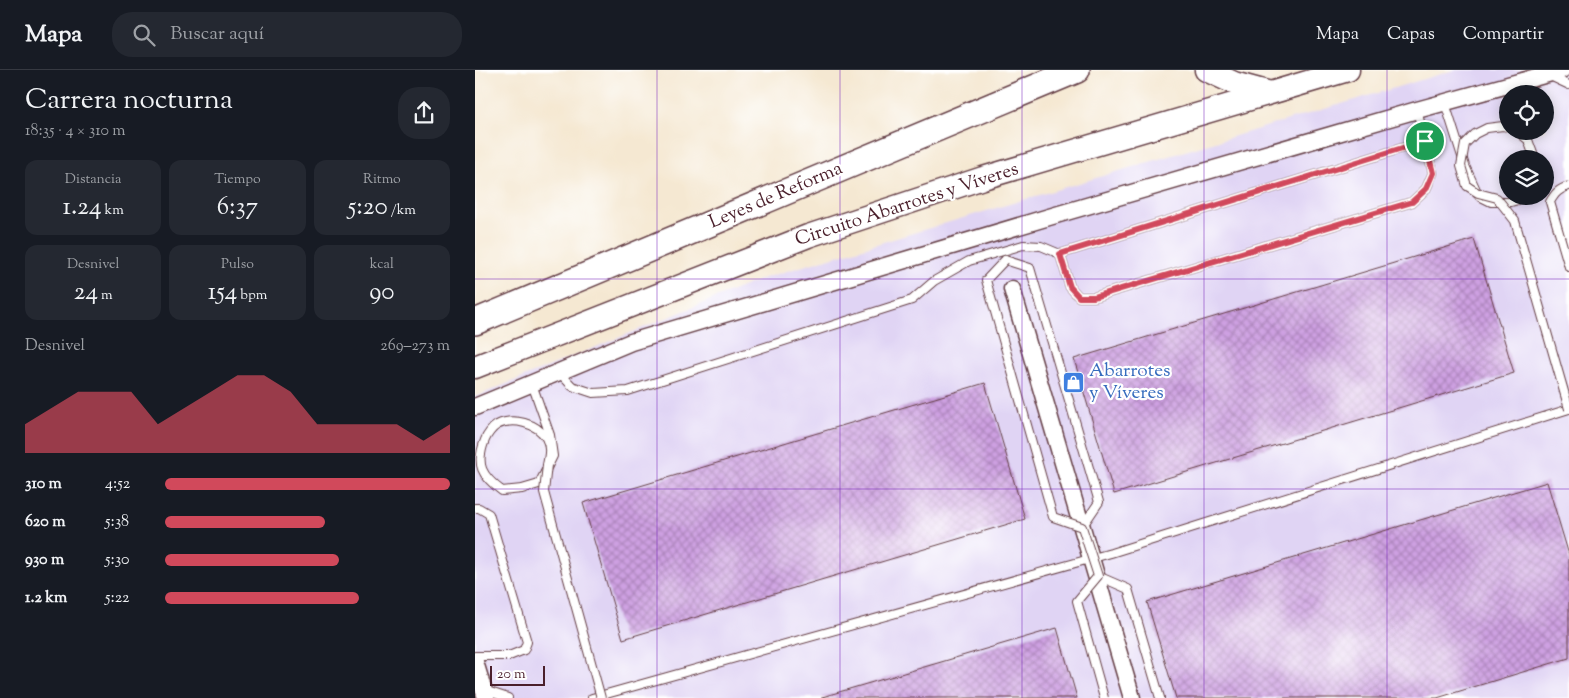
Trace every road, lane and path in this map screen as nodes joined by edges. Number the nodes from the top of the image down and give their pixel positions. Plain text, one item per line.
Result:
1 (1077, 70) edge
2 (1206, 70) edge
3 (1348, 70) edge
4 (1562, 70) edge
5 (1545, 74) junction
6 (1569, 85) edge
7 (1272, 93) junction
8 (1445, 103) junction
9 (1417, 110) junction
10 (1499, 126) edge
11 (1425, 141) junction
12 (1569, 186) edge
13 (1499, 202) edge
14 (1060, 254) junction
15 (1569, 266) edge
16 (1012, 289) dead end
17 (475, 322) edge
18 (475, 367) edge
19 (559, 372) junction
20 (532, 384) junction
21 (475, 407) edge
22 (1569, 409) edge
23 (475, 508) edge
24 (1082, 526) junction
25 (1091, 559) junction
26 (1098, 576) junction
27 (475, 656) edge
28 (475, 662) edge
29 (485, 694) edge
30 (508, 698) edge
31 (592, 698) edge
32 (601, 698) edge
33 (1105, 698) edge
34 (1132, 698) edge
35 (1160, 698) edge

1 - 17 main road, Leyes de Reforma
2 - 7 main road
3 - 7 main road, Circuito Abarrotes y Víveres
4 - 5 street
5 - 6 lane
5 - 8 street
7 - 18 main road, Circuito Abarrotes y Víveres
8 - 9 street
8 - 13 lane
9 - 11 lane
9 - 19 street
10 - 22 lane, bridge
11 - 14 lane
11 - 14 lane
12 - 15 lane
14 - 19 lane
16 - 25 street
19 - 20 street
20 - 21 street
20 - 32 lane, bridge
22 - 25 lane
23 - 27 lane
24 - 24 lane, bridge
24 - 26 lane, bridge
25 - 31 lane
25 - 34 street
26 - 33 lane, bridge
26 - 35 lane
28 - 29 street
29 - 30 lane

